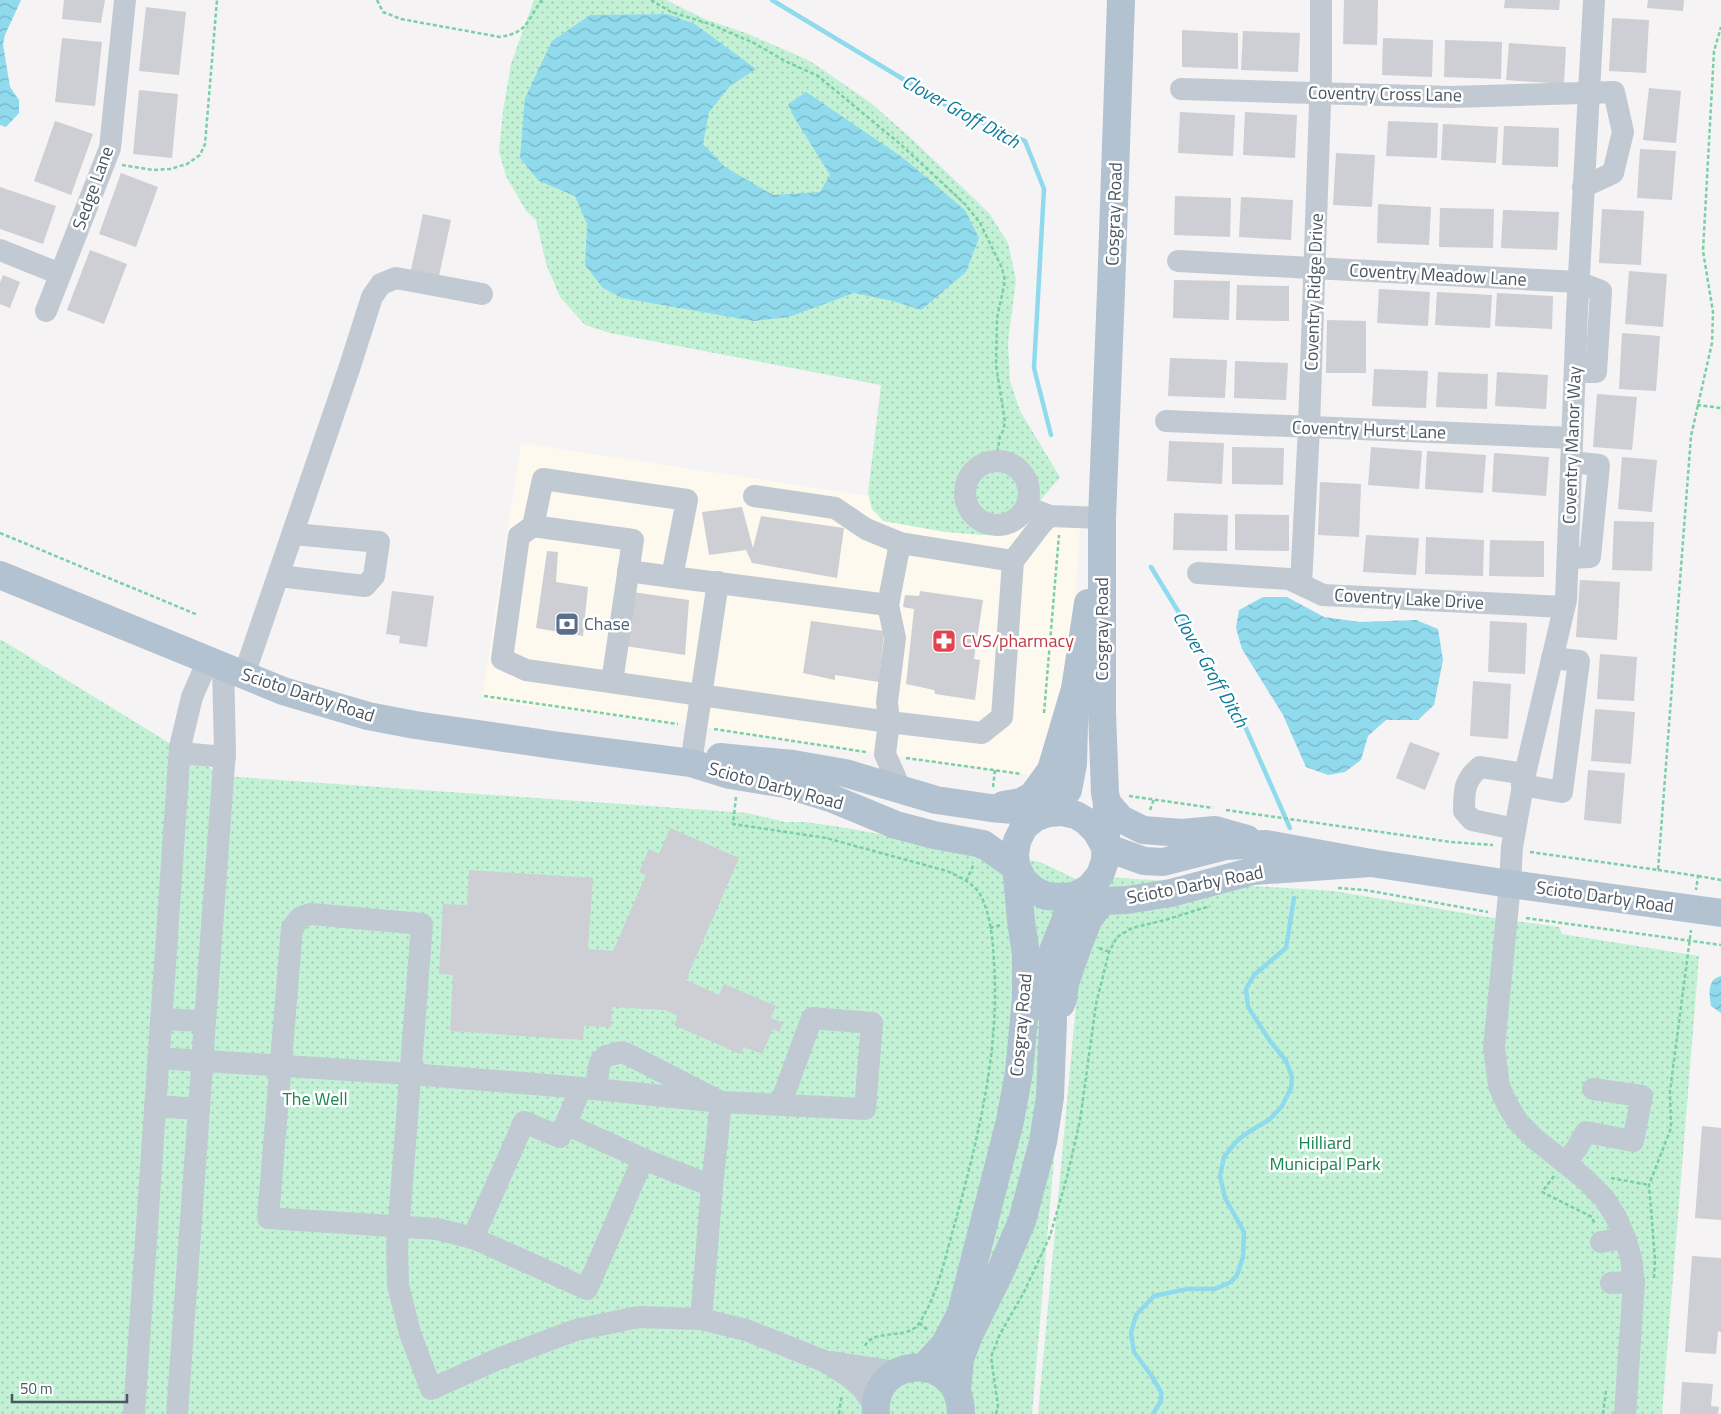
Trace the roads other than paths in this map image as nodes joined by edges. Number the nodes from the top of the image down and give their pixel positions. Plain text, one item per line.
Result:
1 (125, 0) edge
2 (1121, 0) edge
3 (1321, 0) edge
4 (1594, 0) edge
5 (1181, 89) dead end
6 (1588, 92) junction
7 (1321, 93) junction
8 (1583, 187) junction
9 (0, 250) edge
10 (1178, 260) dead end
11 (1314, 269) junction
12 (60, 274) junction
13 (1578, 282) junction
14 (482, 294) dead end
15 (46, 311) dead end
16 (1166, 421) dead end
17 (1309, 428) junction
18 (1572, 438) junction
19 (754, 496) dead end
20 (1026, 506) junction
21 (1055, 516) junction
22 (1102, 518) junction
23 (534, 526) junction
24 (294, 534) junction
25 (900, 543) junction
26 (1013, 561) junction
27 (628, 571) junction
28 (1198, 573) dead end
29 (0, 575) edge
30 (279, 576) junction
31 (672, 577) junction
32 (718, 582) junction
33 (1301, 584) junction
34 (888, 605) junction
35 (1564, 606) junction
36 (1552, 658) junction
37 (225, 667) junction
38 (612, 682) junction
39 (1075, 689) junction
40 (703, 694) junction
41 (889, 722) junction
42 (180, 753) junction
43 (224, 757) junction
44 (692, 763) junction
45 (1524, 779) junction
46 (900, 788) junction
47 (992, 798) junction
48 (1107, 803) junction
49 (1048, 813) junction
50 (1513, 838) junction
51 (1266, 844) junction
52 (1105, 846) junction
53 (1371, 863) junction
54 (1017, 868) junction
55 (1510, 884) junction
56 (1075, 896) junction
57 (1103, 900) junction
58 (1721, 913) edge
59 (161, 1019) junction
60 (1053, 1021) junction
61 (205, 1022) junction
62 (158, 1058) junction
63 (202, 1060) junction
64 (280, 1065) junction
65 (411, 1074) junction
66 (588, 1089) junction
67 (1593, 1089) dead end
68 (721, 1102) junction
69 (780, 1105) junction
70 (155, 1106) junction
71 (199, 1109) junction
72 (566, 1124) junction
73 (643, 1159) junction
74 (1565, 1162) junction
75 (712, 1186) junction
76 (398, 1226) junction
77 (473, 1238) junction
78 (1625, 1238) junction
79 (1601, 1242) road end
80 (1644, 1280) junction
81 (1611, 1283) dead end
82 (701, 1319) junction
83 (824, 1360) junction
84 (924, 1367) junction
85 (897, 1372) junction
86 (959, 1402) edge
87 (876, 1410) edge
88 (134, 1414) edge
89 (177, 1414) edge
90 (1625, 1414) edge

1 - 12 street, Sedge Lane
2 - 22 main road, Cosgray Road
3 - 7 street, Coventry Ridge Drive
4 - 6 street, Coventry Manor Way
5 - 7 street, Coventry Cross Lane
6 - 7 street, Coventry Cross Lane
6 - 8 street, Coventry Manor Way
6 - 8 street, Coventry Cross Lane
7 - 11 street, Coventry Ridge Drive
8 - 13 street, Coventry Manor Way
9 - 12 street
10 - 11 street, Coventry Meadow Lane
11 - 13 street, Coventry Meadow Lane
11 - 17 street, Coventry Ridge Drive
12 - 15 street, Sedge Lane
13 - 18 street, Coventry Manor Way
14 - 24 street
16 - 17 street, Coventry Hurst Lane
17 - 18 street, Coventry Hurst Lane
17 - 33 street, Coventry Ridge Drive
18 - 35 street, Coventry Manor Way
19 - 25 street
20 - 20 street
20 - 21 street
21 - 22 street
21 - 26 street
22 - 39 main road, Cosgray Road
22 - 48 main road, Cosgray Road
23 - 27 street
23 - 31 street
23 - 38 street
24 - 30 street
24 - 30 street
25 - 26 street
25 - 34 street
26 - 41 street
27 - 31 street
27 - 38 street
28 - 33 street, Coventry Lake Drive
29 - 37 main road, Scioto Darby Road
30 - 37 street
31 - 32 street
32 - 34 street
32 - 40 street
33 - 35 street, Coventry Lake Drive
34 - 41 street
35 - 36 street, Coventry Manor Way
36 - 45 street, Coventry Manor Way
36 - 45 street
37 - 42 street
37 - 43 street
37 - 44 main road, Scioto Darby Road
38 - 40 street
39 - 47 main road, Cosgray Road
39 - 49 main road, Cosgray Road
40 - 41 street
40 - 44 street
41 - 46 street
42 - 43 street
42 - 59 street
43 - 61 street
44 - 46 main road, Scioto Darby Road
44 - 54 main road, Scioto Darby Road
45 - 50 street, Coventry Manor Way
45 - 50 street
46 - 47 main road, Scioto Darby Road
47 - 49 main road, Scioto Darby Road
48 - 51 main road, Scioto Darby Road
48 - 52 main road, Cosgray Road
49 - 52 main road, Scioto Darby Road
49 - 54 main road, Cosgray Road
50 - 55 street, Coventry Manor Way
51 - 52 main road, Scioto Darby Road
51 - 53 main road, Scioto Darby Road
52 - 56 main road, Cosgray Road
53 - 55 main road, Scioto Darby Road
53 - 57 main road, Scioto Darby Road
54 - 56 main road, Scioto Darby Road
54 - 84 main road, Cosgray Road
55 - 58 main road, Scioto Darby Road
55 - 74 street, Coventry Manor Way
56 - 57 main road, Scioto Darby Road
56 - 60 main road, Cosgray Road
57 - 60 main road, Cosgray Road
59 - 61 street
59 - 62 street
60 - 86 main road, Cosgray Road
61 - 63 street
62 - 63 street
62 - 70 street
63 - 64 street
63 - 71 street
64 - 65 street
64 - 65 street
64 - 76 street
65 - 66 street
65 - 76 street
66 - 68 street
66 - 68 street
66 - 72 street
67 - 74 street
68 - 69 street
68 - 75 street
69 - 69 street
70 - 71 street
70 - 88 street
71 - 89 street
72 - 73 street
72 - 77 street
73 - 75 street
73 - 77 street
74 - 78 street, Coventry Manor Way
75 - 82 street
76 - 77 street
76 - 82 street
78 - 79 street
78 - 80 street, Coventry Manor Way
80 - 81 street
80 - 90 street, Coventry Manor Way
82 - 83 street
83 - 85 street
83 - 87 street
84 - 85 main road
84 - 86 main road, Cosgray Road
85 - 87 main road

